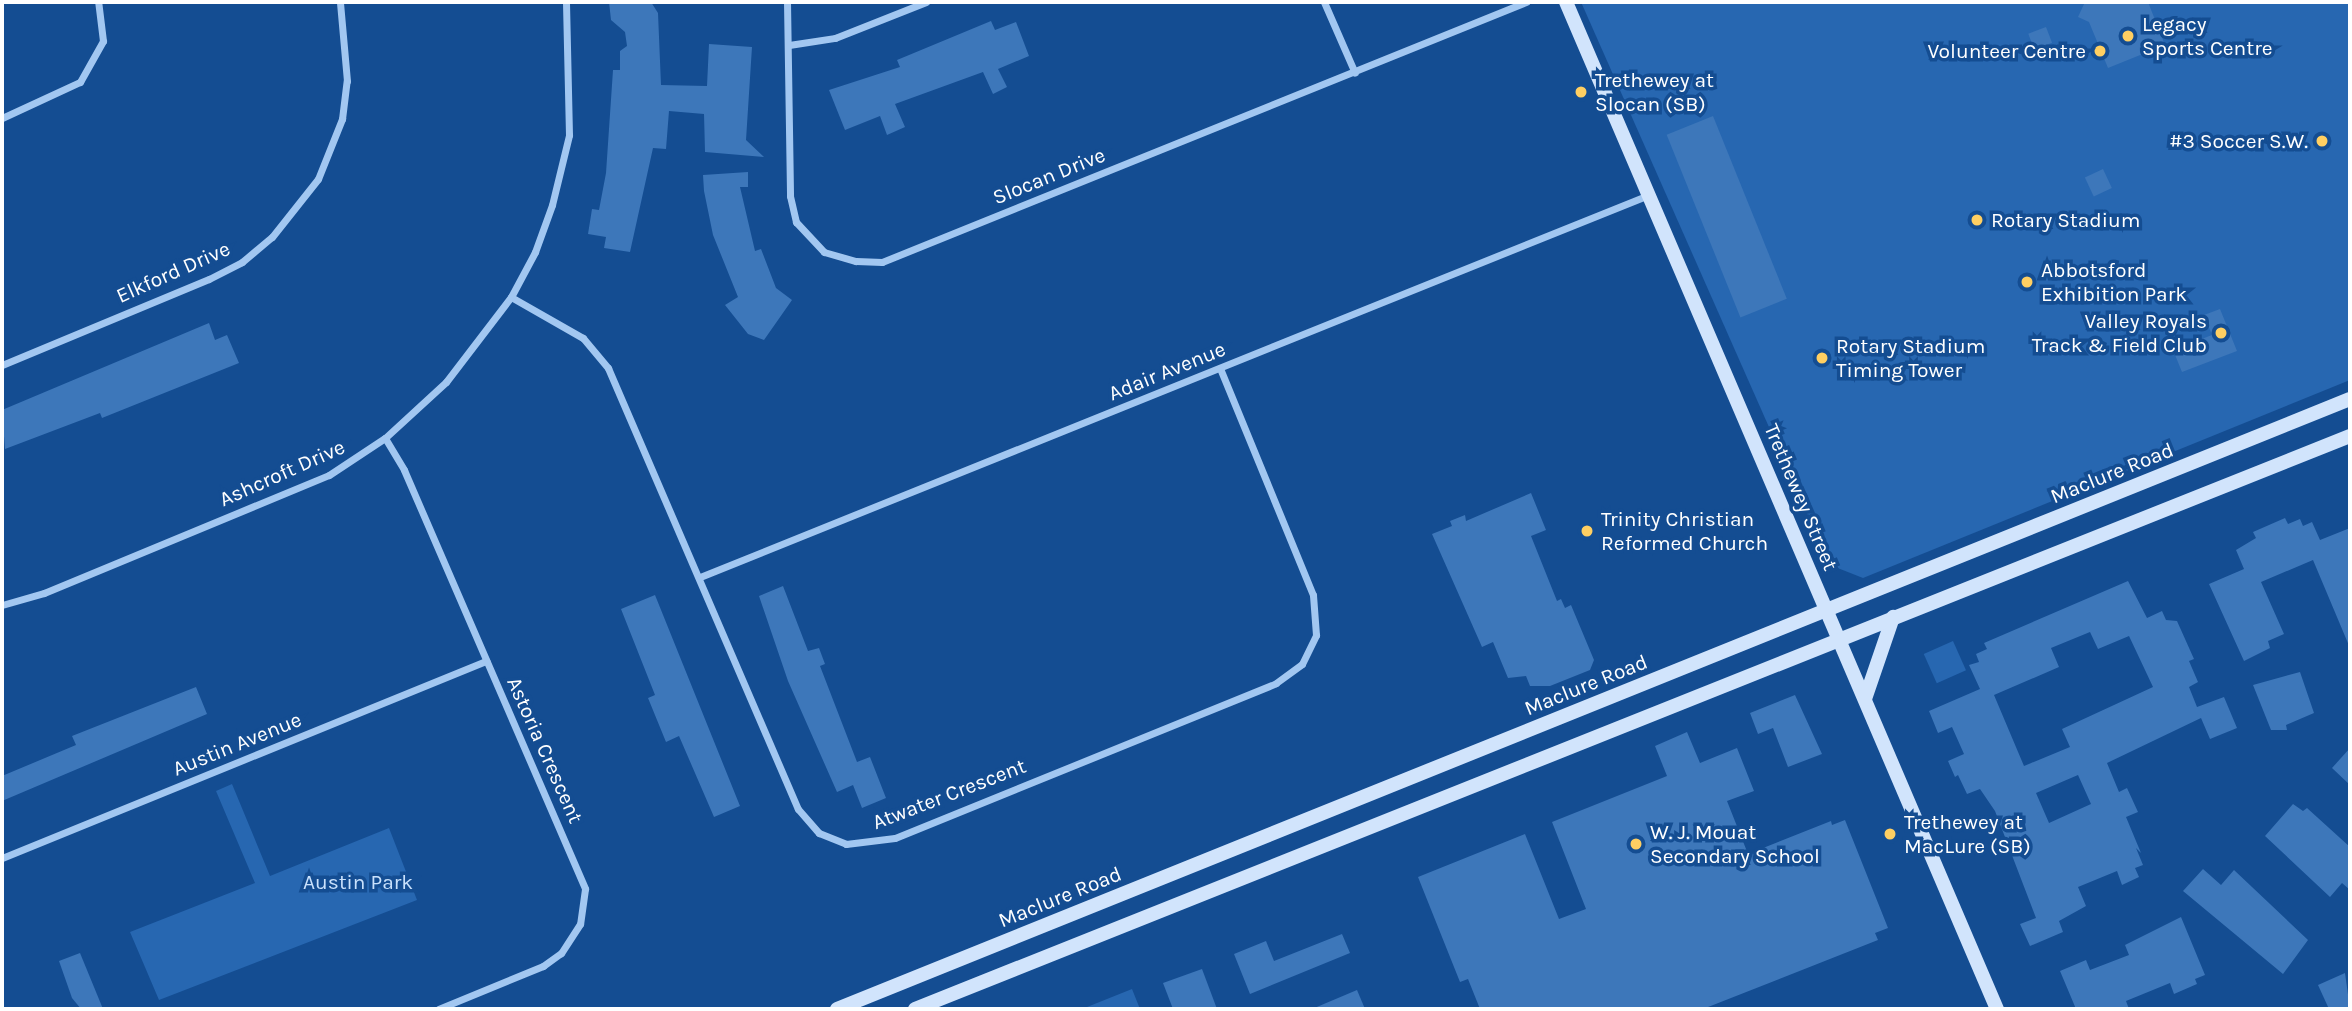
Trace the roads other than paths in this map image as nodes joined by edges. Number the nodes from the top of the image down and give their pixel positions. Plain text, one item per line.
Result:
1 (98, 2) edge
2 (340, 2) edge
3 (566, 2) edge
4 (787, 2) edge
5 (926, 2) edge
6 (1324, 2) edge
7 (1526, 2) edge
8 (1566, 2) edge
9 (789, 45) junction
10 (1354, 73) junction
11 (2, 118) edge
12 (1646, 196) junction
13 (511, 297) junction
14 (2, 365) edge
15 (1220, 368) junction
16 (2350, 399) edge
17 (2350, 436) edge
18 (385, 438) junction
19 (700, 577) junction
20 (2, 605) edge
21 (1827, 611) junction
22 (1893, 617) junction
23 (1839, 638) junction
24 (486, 661) junction
25 (1865, 699) junction
26 (2, 858) edge
27 (438, 1009) edge
28 (837, 1009) edge
29 (915, 1009) edge
30 (1997, 1009) edge

1 - 11 street
2 - 14 street, Elkford Drive
3 - 13 street, Ashcroft Drive
4 - 9 street, Slocan Drive
5 - 9 street
6 - 10 street
7 - 10 street, Slocan Drive
8 - 12 main road, Trethewey Street
9 - 10 street, Slocan Drive
12 - 15 street, Adair Avenue
12 - 21 main road, Trethewey Street
13 - 18 street, Ashcroft Drive
13 - 19 street, Atwater Crescent
15 - 19 street, Adair Avenue
15 - 19 street, Atwater Crescent
16 - 21 main road, Maclure Road
17 - 22 main road
18 - 20 street, Ashcroft Drive
18 - 24 street, Astoria Crescent
21 - 23 main road, Trethewey Street
21 - 28 main road, Maclure Road
22 - 23 main road
22 - 25 main road
23 - 25 main road, Trethewey Street
23 - 29 main road
24 - 26 street, Austin Avenue
24 - 27 street, Astoria Crescent
25 - 30 main road, Trethewey Street

